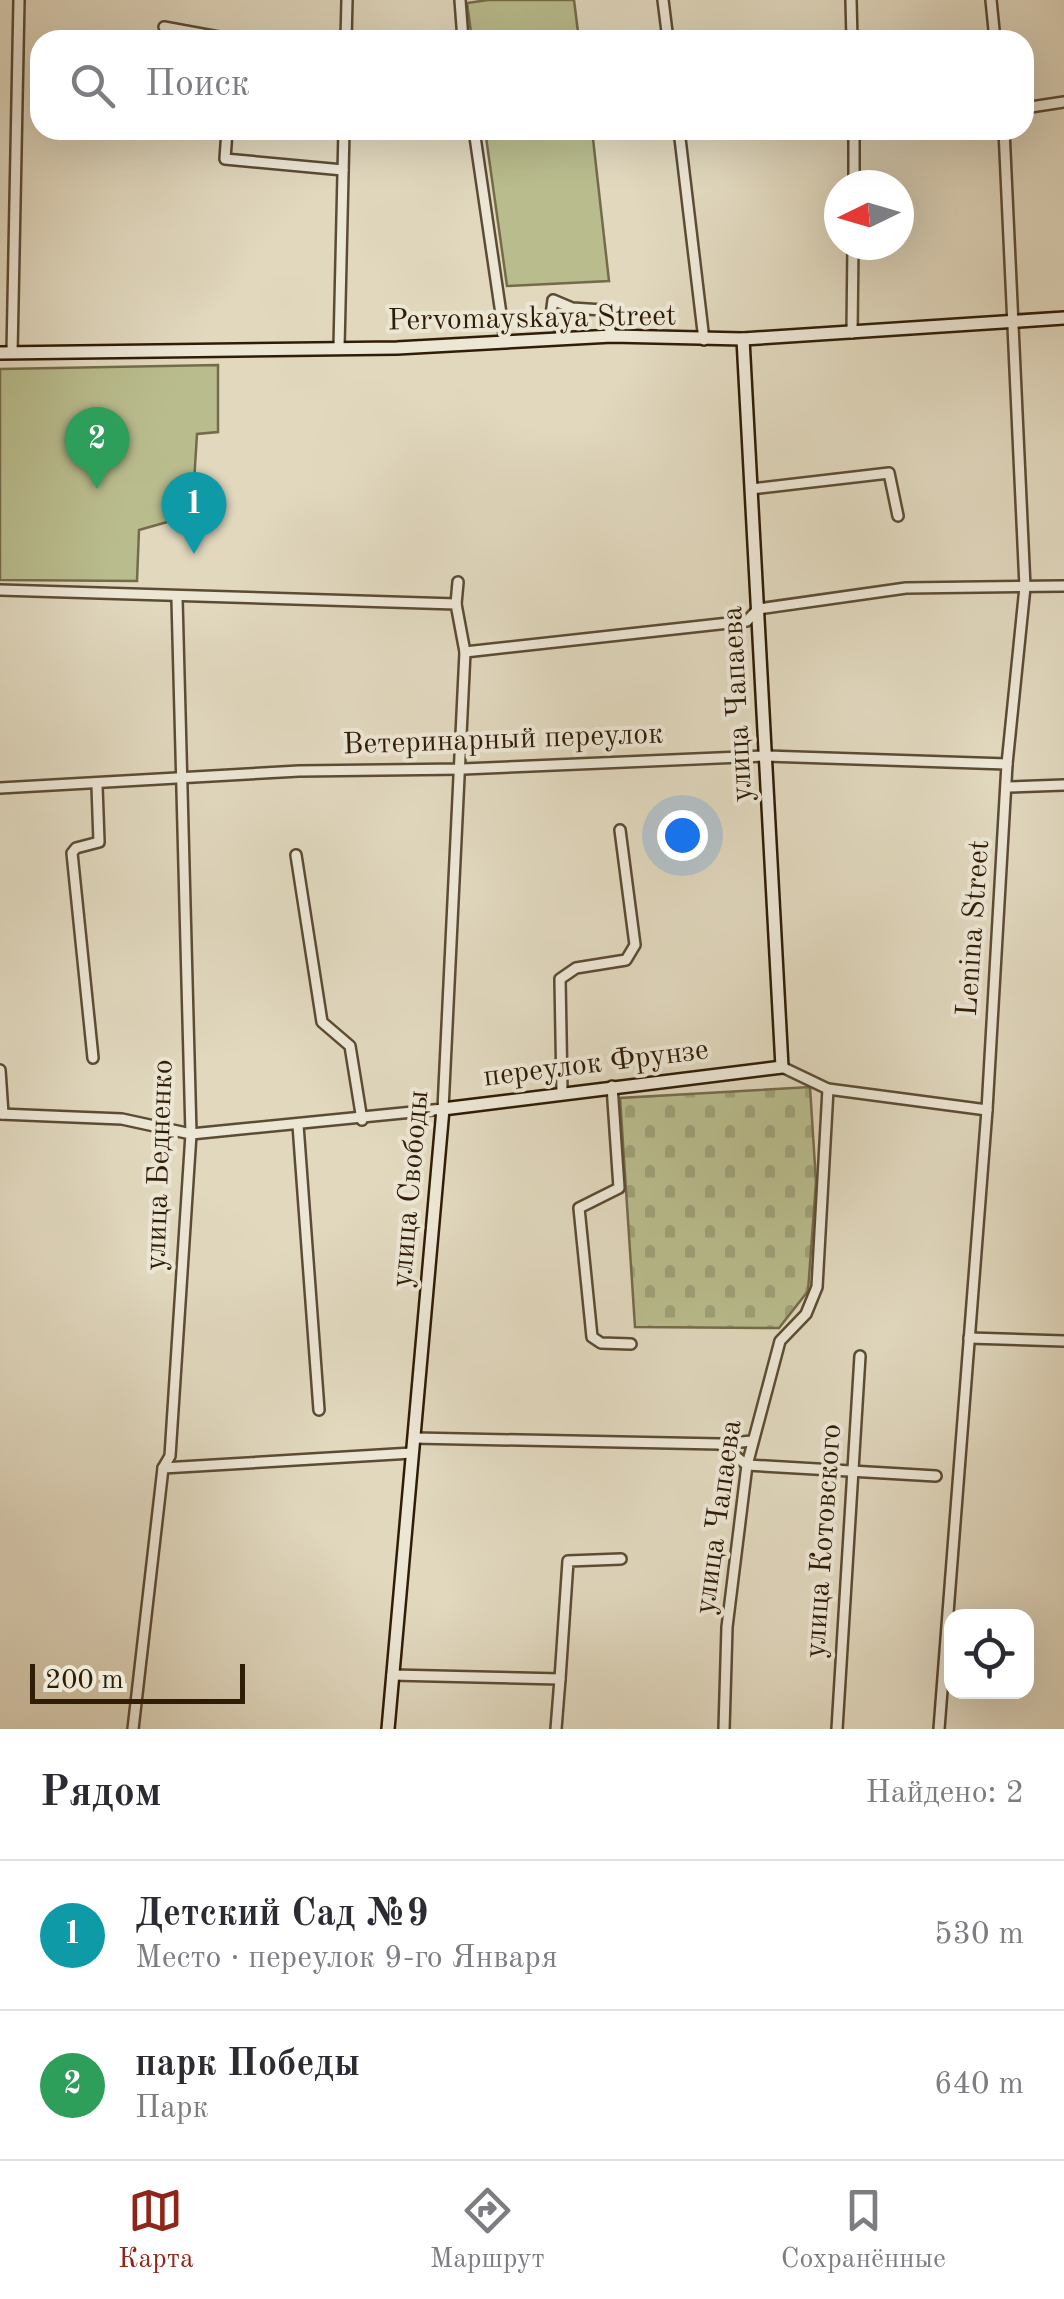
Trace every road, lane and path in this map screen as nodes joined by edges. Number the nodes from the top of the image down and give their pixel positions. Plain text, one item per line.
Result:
1 (19, 0) edge
2 (347, 0) edge
3 (460, 0) edge
4 (663, 0) edge
5 (851, 0) edge
6 (991, 0) edge
7 (164, 28) dead end
8 (176, 30) edge
9 (346, 30) edge
10 (462, 30) edge
11 (667, 30) edge
12 (852, 30) edge
13 (995, 30) edge
14 (1064, 102) edge
15 (1034, 106) edge
16 (227, 140) edge
17 (344, 140) edge
18 (475, 140) edge
19 (680, 140) edge
20 (854, 140) edge
21 (1004, 140) edge
22 (342, 170) junction
23 (854, 170) edge
24 (853, 260) edge
25 (1064, 318) edge
26 (1013, 322) junction
27 (852, 333) junction
28 (612, 336) junction
29 (562, 338) junction
30 (743, 339) junction
31 (704, 340) junction
32 (505, 342) junction
33 (340, 347) junction
34 (6, 353) edge
35 (752, 488) junction
36 (898, 516) dead end
37 (458, 582) dead end
38 (1064, 586) edge
39 (1024, 587) junction
40 (0, 590) edge
41 (177, 599) junction
42 (456, 604) junction
43 (758, 609) junction
44 (465, 652) junction
45 (766, 756) junction
46 (1008, 764) junction
47 (462, 769) junction
48 (180, 776) junction
49 (96, 786) junction
50 (1064, 786) edge
51 (1008, 787) junction
52 (0, 788) edge
53 (620, 830) dead end
54 (296, 855) dead end
55 (93, 1058) dead end
56 (782, 1066) junction
57 (0, 1070) edge
58 (612, 1085) junction
59 (828, 1089) junction
60 (562, 1091) junction
61 (444, 1109) junction
62 (987, 1110) junction
63 (2, 1114) edge
64 (362, 1120) junction
65 (298, 1126) junction
66 (192, 1134) junction
67 (969, 1338) junction
68 (1064, 1341) edge
69 (631, 1344) dead end
70 (860, 1356) dead end
71 (319, 1410) dead end
72 (414, 1438) junction
73 (752, 1440) junction
74 (720, 1444) junction
75 (412, 1453) junction
76 (747, 1465) junction
77 (163, 1468) junction
78 (854, 1473) junction
79 (936, 1476) dead end
80 (621, 1559) dead end
81 (392, 1674) junction
82 (560, 1679) junction
83 (133, 1729) edge
84 (388, 1729) edge
85 (556, 1729) edge
86 (724, 1729) edge
87 (837, 1729) edge
88 (939, 1729) edge

1 - 34 street
2 - 9 street
3 - 10 street
4 - 11 street
5 - 12 street
6 - 13 street
7 - 8 street
14 - 15 street
16 - 22 street
17 - 22 street
18 - 32 street
19 - 31 street
20 - 23 street
21 - 26 street, Lenina Street
22 - 33 street
24 - 27 street
25 - 26 main road, Pervomayskaya Street
26 - 27 main road, Pervomayskaya Street
26 - 39 street, Lenina Street
27 - 30 main road, Pervomayskaya Street
28 - 29 main road, Pervomayskaya Street
28 - 29 street
28 - 31 main road, Pervomayskaya Street
29 - 32 main road, Pervomayskaya Street
30 - 31 main road, Pervomayskaya Street
30 - 35 main road, улица Чапаева
32 - 33 main road, Pervomayskaya Street
33 - 34 main road, Pervomayskaya Street
35 - 36 street
35 - 43 main road, улица Чапаева
37 - 42 street
38 - 39 street
39 - 43 street
39 - 46 street, Lenina Street
40 - 41 street
41 - 42 street
41 - 48 street, улица Бедненко
42 - 44 street, улица Свободы
43 - 44 street
43 - 45 main road, улица Чапаева
44 - 47 street, улица Свободы
45 - 46 street, Ветеринарный переулок
45 - 47 street, Ветеринарный переулок
45 - 56 main road, улица Чапаева
46 - 51 street, Lenina Street
47 - 48 street, Ветеринарный переулок
47 - 61 street, улица Свободы
48 - 49 street, Ветеринарный переулок
48 - 66 street, улица Бедненко
49 - 52 street, Ветеринарный переулок
49 - 55 street
50 - 51 street
51 - 62 street, Lenina Street
53 - 60 street
54 - 64 street
56 - 58 main road, переулок Фрунзе
56 - 59 street
57 - 63 street
58 - 60 main road, переулок Фрунзе
58 - 69 street
59 - 62 street
59 - 73 street, улица Чапаева
60 - 61 main road, переулок Фрунзе
61 - 64 street, переулок Фрунзе
61 - 72 main road, улица Свободы
62 - 67 street, Lenina Street
63 - 66 street, переулок Фрунзе
64 - 65 street, переулок Фрунзе
65 - 66 street, переулок Фрунзе
65 - 71 street
66 - 77 street, улица Бедненко
67 - 68 street
67 - 88 street, Lenina Street
70 - 78 street, улица Котовского
72 - 74 street
72 - 75 main road, улица Свободы
73 - 74 street
73 - 76 street, улица Чапаева
74 - 76 street
75 - 77 street
75 - 81 main road, улица Свободы
76 - 78 street
76 - 86 street, улица Чапаева
77 - 83 street, улица Бедненко
78 - 79 street
78 - 87 street, улица Котовского
80 - 82 street
81 - 82 street
81 - 84 main road, улица Свободы
82 - 85 street

